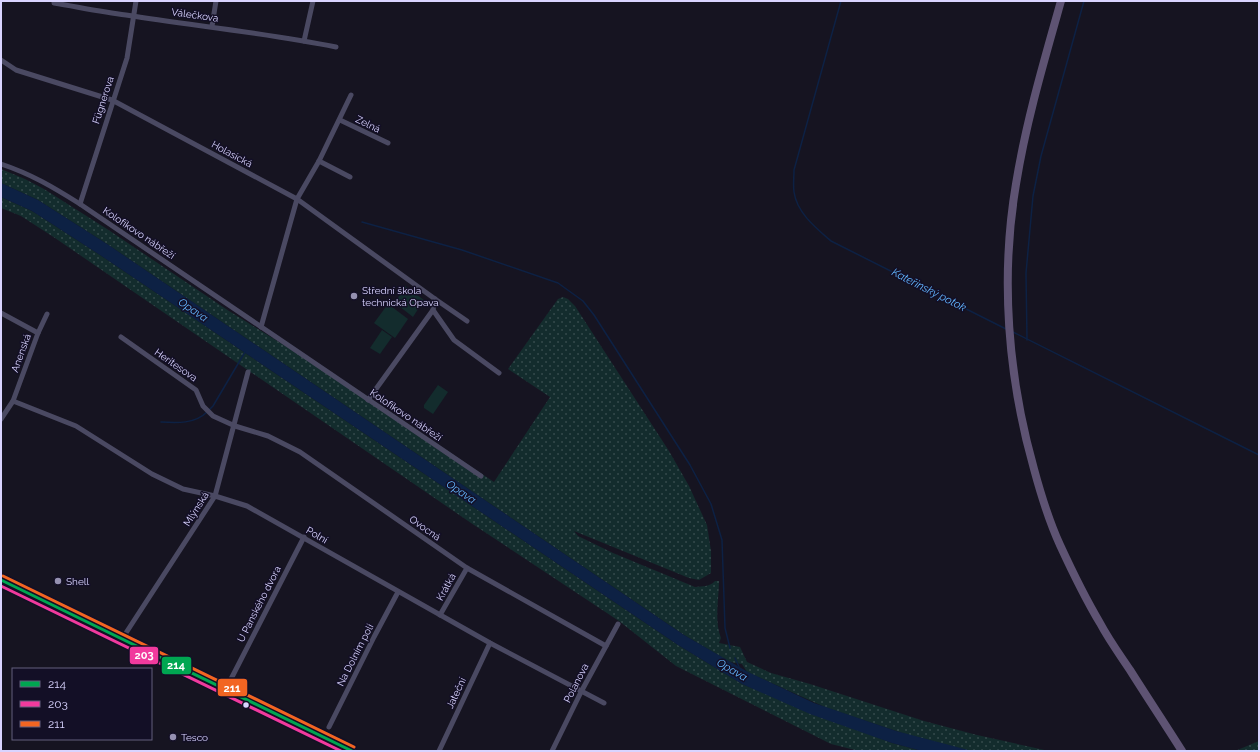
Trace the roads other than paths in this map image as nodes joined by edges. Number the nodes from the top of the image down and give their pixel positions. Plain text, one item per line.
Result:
1 (54, 1) edge
2 (136, 1) edge
3 (216, 1) edge
4 (313, 1) edge
5 (1061, 1) edge
6 (134, 16) junction
7 (212, 26) junction
8 (304, 41) junction
9 (336, 47) dead end
10 (1, 60) edge
11 (351, 95) dead end
12 (112, 100) junction
13 (340, 120) junction
14 (388, 143) dead end
15 (318, 161) junction
16 (1, 164) edge
17 (350, 177) dead end
18 (297, 199) junction
19 (80, 204) junction
20 (434, 299) junction
21 (433, 310) junction
22 (1, 313) edge
23 (47, 314) dead end
24 (467, 321) dead end
25 (261, 327) junction
26 (38, 333) junction
27 (121, 337) dead end
28 (248, 372) dead end
29 (499, 373) dead end
30 (368, 400) junction
31 (13, 401) junction
32 (1, 419) edge
33 (234, 426) junction
34 (481, 476) dead end
35 (215, 496) junction
36 (304, 537) junction
37 (467, 568) junction
38 (1, 580) edge
39 (398, 592) junction
40 (440, 615) junction
41 (618, 624) dead end
42 (122, 639) junction
43 (490, 643) junction
44 (606, 646) junction
45 (231, 679) dead end
46 (581, 692) junction
47 (604, 703) dead end
48 (329, 727) dead end
49 (336, 748) edge
50 (352, 751) edge
51 (439, 751) edge
52 (552, 751) edge
53 (1182, 751) edge

1 - 6 street, Válečkova
2 - 6 street, Fügnerova
3 - 7 street
4 - 8 street
5 - 53 main road
6 - 7 street, Válečkova
6 - 12 street, Fügnerova
7 - 8 street, Válečkova
8 - 9 street, Válečkova
10 - 12 street, Holasická
11 - 13 street, Zelná
12 - 18 street, Holasická
12 - 19 street, Fügnerova
13 - 14 street, Zelná
13 - 15 street, Zelná
15 - 17 street
15 - 18 street, Zelná
16 - 19 street, Kolofíkovo nábřeží
18 - 20 street, Holasická
18 - 25 street
19 - 25 street, Kolofíkovo nábřeží
20 - 21 street
20 - 24 street, Holasická
21 - 29 street
21 - 30 street
22 - 26 street
23 - 26 street, Anenská
25 - 30 street, Kolofíkovo nábřeží
26 - 31 street, Anenská
27 - 33 street, Heritesova
28 - 33 street, Mlýnská
30 - 34 street, Kolofíkovo nábřeží
31 - 32 street, Anenská
31 - 35 street, Polní
33 - 35 street, Mlýnská
33 - 37 street, Ovocná
35 - 36 street, Polní
35 - 42 street, Mlýnská
36 - 39 street, Polní
36 - 45 street, U Panského dvora
37 - 40 street, Krátká
37 - 44 street, Ovocná
38 - 42 street
39 - 40 street, Polní
39 - 48 street, Na Dolním poli
40 - 43 street, Polní
41 - 44 street, Polanova
42 - 49 street
43 - 46 street, Polní
43 - 51 street, Jateční
44 - 46 street, Polanova
46 - 47 street, Polní
46 - 52 street, Polanova
49 - 50 street

